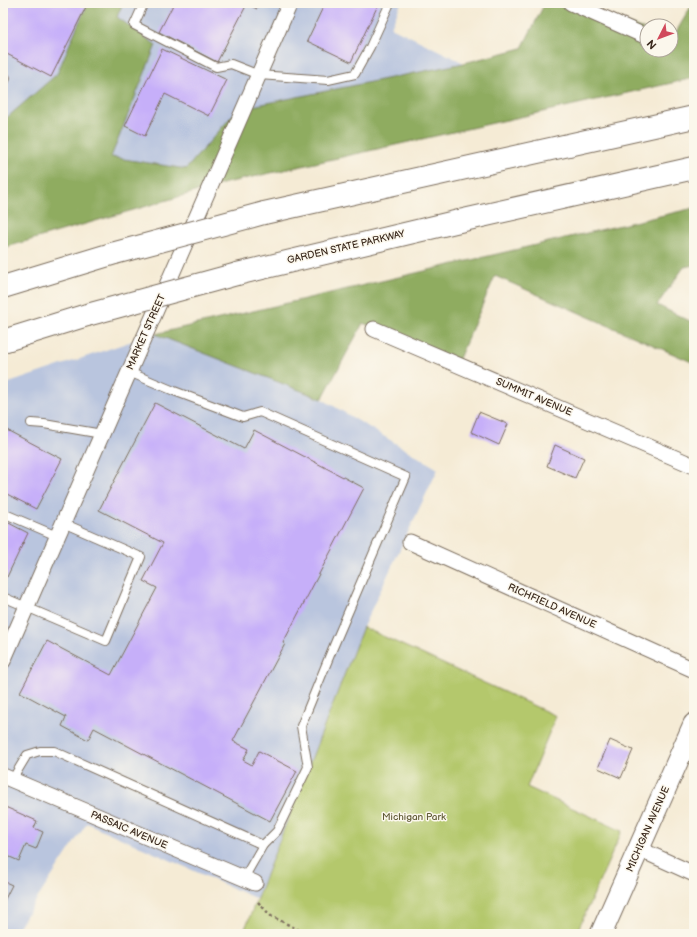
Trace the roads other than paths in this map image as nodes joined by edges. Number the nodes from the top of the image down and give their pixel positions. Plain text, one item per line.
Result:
1 (144, 3) edge
2 (290, 3) edge
3 (390, 3) edge
4 (571, 3) edge
5 (639, 33) edge
6 (259, 75) junction
7 (3, 77) edge
8 (3, 84) edge
9 (694, 117) edge
10 (694, 168) edge
11 (3, 286) edge
12 (374, 329) dead end
13 (4, 341) edge
14 (129, 372) junction
15 (31, 424) dead end
16 (102, 434) junction
17 (694, 466) edge
18 (3, 513) edge
19 (60, 530) junction
20 (410, 542) dead end
21 (3, 597) edge
22 (26, 607) junction
23 (3, 661) edge
24 (694, 670) edge
25 (694, 724) edge
26 (8, 778) edge
27 (263, 845) junction
28 (639, 849) junction
29 (694, 874) edge
30 (249, 880) joint
31 (601, 934) edge

1 - 6 lane
2 - 6 street, MARKET STREET
3 - 6 lane
4 - 5 street
6 - 14 street, MARKET STREET
7 - 8 lane
9 - 11 highway, bridge
10 - 13 highway, GARDEN STATE PARKWAY, bridge
12 - 17 street, SUMMIT AVENUE
14 - 16 street, MARKET STREET
14 - 27 lane
15 - 16 lane
16 - 19 street, MARKET STREET
18 - 19 lane
19 - 22 street, MARKET STREET
19 - 22 lane
20 - 24 street, RICHFIELD AVENUE
21 - 22 lane
22 - 23 street, MARKET STREET
25 - 28 street, MICHIGAN AVENUE
26 - 27 lane
26 - 30 street, PASSAIC AVENUE
27 - 30 lane
28 - 29 street
28 - 31 street, MICHIGAN AVENUE

